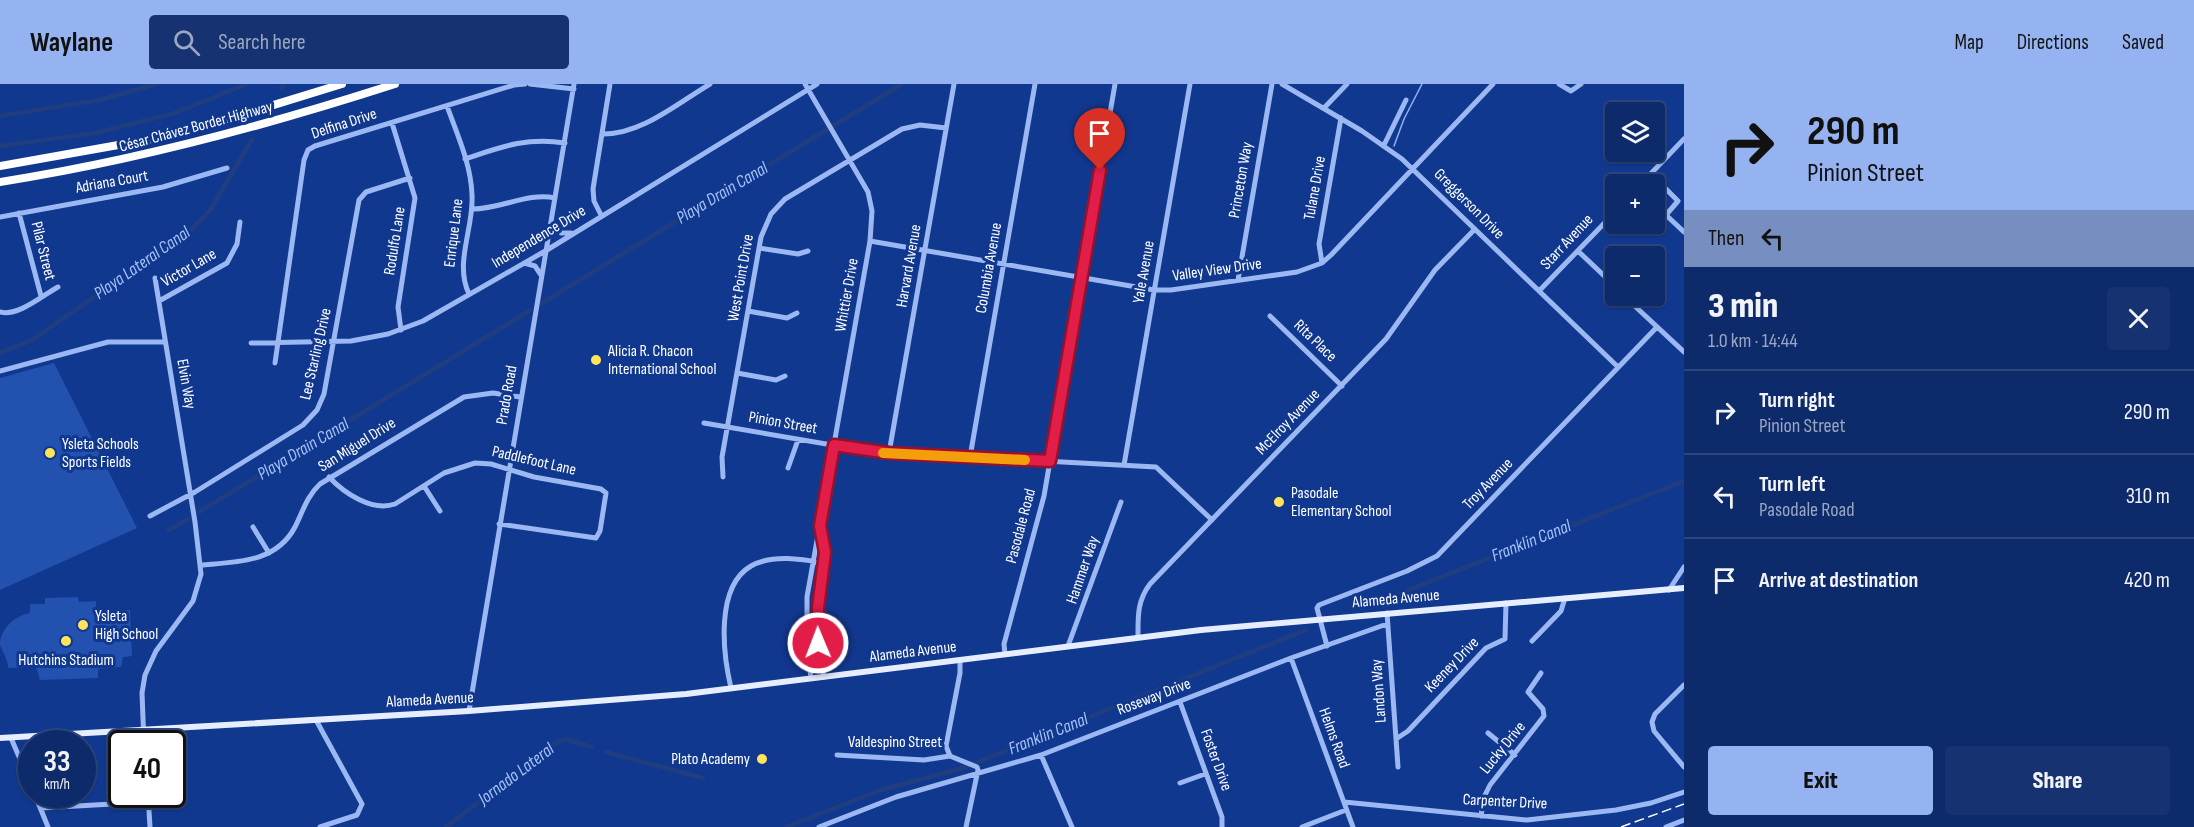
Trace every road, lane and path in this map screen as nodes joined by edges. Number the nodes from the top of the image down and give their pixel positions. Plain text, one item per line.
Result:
1 (342, 84) edge
2 (394, 84) edge
3 (528, 84) edge
4 (610, 84) edge
5 (710, 84) edge
6 (817, 84) edge
7 (954, 84) edge
8 (1035, 84) edge
9 (1115, 84) edge
10 (1190, 84) edge
11 (1272, 84) edge
12 (1283, 84) edge
13 (1347, 84) edge
14 (1493, 84) edge
15 (1559, 84) edge
16 (1581, 84) edge
17 (574, 87) edge
18 (807, 87) edge
19 (1406, 100) dead end
20 (447, 106) junction
21 (1324, 108) junction
22 (1341, 118) junction
23 (392, 123) junction
24 (946, 128) junction
25 (602, 134) junction
26 (1684, 139) edge
27 (565, 143) junction
28 (1384, 145) junction
29 (465, 159) junction
30 (851, 160) junction
31 (0, 166) edge
32 (227, 168) dead end
33 (1413, 168) junction
34 (1651, 174) edge
35 (411, 178) junction
36 (0, 182) edge
37 (1665, 188) edge
38 (555, 198) junction
39 (473, 209) junction
40 (19, 213) junction
41 (601, 215) junction
42 (0, 217) edge
43 (552, 219) junction
44 (240, 222) dead end
45 (1605, 223) edge
46 (1475, 229) junction
47 (1684, 232) edge
48 (572, 233) junction
49 (870, 241) junction
50 (759, 248) junction
51 (547, 250) junction
52 (808, 251) dead end
53 (925, 251) junction
54 (1578, 251) junction
55 (524, 263) junction
56 (1322, 263) junction
57 (1004, 264) junction
58 (542, 276) junction
59 (1605, 277) edge
60 (155, 278) dead end
61 (1081, 278) junction
62 (1238, 280) junction
63 (58, 287) dead end
64 (1154, 290) junction
65 (1539, 291) junction
66 (470, 294) junction
67 (41, 296) junction
68 (159, 301) junction
69 (1635, 306) edge
70 (748, 311) junction
71 (0, 312) edge
72 (797, 313) dead end
73 (1270, 316) dead end
74 (1657, 327) junction
75 (401, 330) junction
76 (165, 342) junction
77 (251, 343) dead end
78 (334, 343) junction
79 (276, 344) junction
80 (1684, 352) edge
81 (275, 363) dead end
82 (1618, 368) junction
83 (0, 371) edge
84 (737, 373) junction
85 (785, 376) dead end
86 (1342, 386) junction
87 (520, 397) junction
88 (704, 423) dead end
89 (728, 427) junction
90 (798, 440) junction
91 (834, 445) junction
92 (889, 453) junction
93 (970, 457) junction
94 (1050, 461) junction
95 (1124, 465) junction
96 (508, 468) junction
97 (788, 468) dead end
98 (329, 477) junction
99 (723, 477) dead end
100 (424, 486) junction
101 (190, 494) junction
102 (1121, 502) dead end
103 (440, 511) dead end
104 (150, 516) dead end
105 (1212, 520) junction
106 (499, 524) junction
107 (820, 526) junction
108 (253, 527) dead end
109 (269, 553) junction
110 (813, 561) junction
111 (824, 563) junction
112 (201, 565) junction
113 (1684, 567) edge
114 (1684, 588) edge
115 (1669, 590) junction
116 (1565, 598) junction
117 (1506, 603) junction
118 (1387, 613) junction
119 (1320, 619) junction
120 (1387, 624) junction
121 (1138, 637) junction
122 (1532, 641) dead end
123 (1327, 645) junction
124 (1068, 646) junction
125 (1005, 654) junction
126 (1291, 658) junction
127 (960, 660) junction
128 (1541, 673) dead end
129 (824, 677) junction
130 (811, 678) junction
131 (1684, 685) edge
132 (731, 688) junction
133 (1180, 702) junction
134 (469, 711) junction
135 (316, 720) junction
136 (144, 729) junction
137 (1488, 733) dead end
138 (0, 738) edge
139 (11, 738) junction
140 (1396, 739) junction
141 (18, 754) edge
142 (837, 755) dead end
143 (1041, 755) junction
144 (1515, 755) junction
145 (950, 756) junction
146 (1684, 766) edge
147 (1398, 767) dead end
148 (1205, 774) junction
149 (977, 776) junction
150 (1180, 783) dead end
151 (1684, 792) edge
152 (1344, 802) junction
153 (41, 808) edge
154 (148, 808) edge
155 (1346, 810) junction
156 (1481, 816) junction
157 (1684, 820) edge
158 (48, 827) edge
159 (150, 827) edge
160 (321, 827) edge
161 (819, 827) edge
162 (966, 827) edge
163 (1072, 827) edge
164 (1222, 827) edge
165 (1302, 827) edge
166 (1353, 827) edge
167 (1666, 827) edge

1 - 31 highway, César Chávez Border Highway
2 - 36 highway, César Chávez Border Highway
3 - 17 street, Delfina Drive
3 - 20 street, Delfina Drive
4 - 25 street
5 - 25 street
6 - 18 street, Independence Drive
7 - 24 street, Harvard Avenue
8 - 57 street, Columbia Avenue
9 - 61 street, Pasodale Road
10 - 64 street, Yale Avenue
11 - 62 street, Princeton Way
12 - 21 street, Greggerson Drive
13 - 21 street
14 - 33 street, Valley View Drive
15 - 16 street
17 - 27 street, Prado Road
18 - 30 street, Whittier Drive
18 - 41 street, Independence Drive
19 - 28 street
20 - 23 street, Delfina Drive
20 - 29 street, Enrique Lane
21 - 22 street, Greggerson Drive
22 - 28 street, Greggerson Drive
22 - 56 street, Tulane Drive
23 - 35 street, Rodulfo Lane
23 - 79 street, Delfina Drive
24 - 30 street, West Point Drive
24 - 53 street, Harvard Avenue
25 - 41 street
26 - 34 street
27 - 29 street
27 - 38 street, Prado Road
28 - 33 street, Greggerson Drive
29 - 39 street, Enrique Lane
30 - 49 street, Whittier Drive
30 - 50 street, West Point Drive
32 - 40 street, Adriana Court
33 - 46 street, Greggerson Drive
33 - 56 street, Valley View Drive
35 - 75 street, Rodulfo Lane
35 - 78 street, Lee Starling Drive
37 - 47 street
38 - 39 street
38 - 43 street, Prado Road
39 - 66 street, Enrique Lane
40 - 42 street, Adriana Court
40 - 67 street, Pilar Street
41 - 48 street, Independence Drive
43 - 48 street
43 - 51 street, Prado Road
44 - 68 street, Victor Lane
45 - 54 street, Starr Avenue
46 - 65 street, Greggerson Drive
46 - 86 street, McElroy Avenue
48 - 51 street, Independence Drive
49 - 53 street, Valley View Drive
49 - 91 street, Whittier Drive
50 - 52 street
50 - 70 street, West Point Drive
51 - 55 street, Independence Drive
51 - 58 street, Prado Road
53 - 57 street, Valley View Drive
53 - 92 street, Harvard Avenue
54 - 59 street
54 - 65 street, Starr Avenue
55 - 58 street
55 - 66 street, Independence Drive
56 - 62 street, Valley View Drive
57 - 61 street, Valley View Drive
57 - 93 street, Columbia Avenue
58 - 87 street, Prado Road
60 - 68 street, Elvin Way
61 - 64 street, Valley View Drive
61 - 94 street, Pasodale Road
62 - 64 street, Valley View Drive
63 - 67 street
64 - 95 street, Yale Avenue
65 - 82 street, Greggerson Drive
66 - 75 street, Independence Drive
67 - 71 street
68 - 76 street, Elvin Way
69 - 74 street
70 - 72 street
70 - 84 street, West Point Drive
73 - 86 street, Rita Place
74 - 80 street
74 - 82 street, Troy Avenue
75 - 78 street, Independence Drive
76 - 83 street
76 - 101 street, Elvin Way
77 - 79 street, Independence Drive
78 - 79 street, Independence Drive
78 - 101 street, Lee Starling Drive
79 - 81 street, Delfina Drive
82 - 119 street, Troy Avenue
84 - 85 street
84 - 89 street, West Point Drive
86 - 105 street, McElroy Avenue
87 - 96 street, Prado Road
87 - 98 street, San Miguel Drive
88 - 89 street, Pinion Street
89 - 90 street, Pinion Street
89 - 99 street, West Point Drive
90 - 91 street, Pinion Street
90 - 97 street
91 - 92 street, Pinion Street
91 - 107 street, Whittier Drive
92 - 93 street, Pinion Street
93 - 94 street, Pinion Street
94 - 95 street, Pinion Street
94 - 125 street, Pasodale Road
95 - 105 street, Pinion Street
96 - 100 street, Paddlefoot Lane
96 - 106 street, Prado Road
96 - 106 street, Paddlefoot Lane
98 - 100 street, Paddlefoot Lane
98 - 109 street, San Miguel Drive
100 - 103 street
101 - 104 street, Lee Starling Drive
101 - 112 street, Elvin Way
102 - 124 street, Hammer Way
105 - 121 street, McElroy Avenue
106 - 134 street, Prado Road
107 - 110 street, Whittier Drive
107 - 111 street, Whittier Drive
108 - 109 street
109 - 112 street, San Miguel Drive
110 - 111 street
110 - 130 street, Whittier Drive
110 - 132 street
111 - 129 street, Whittier Drive
112 - 136 street, Elvin Way
113 - 115 street
114 - 115 main road, Alameda Avenue
115 - 116 main road, Alameda Avenue
116 - 117 main road, Alameda Avenue
116 - 122 street
117 - 118 main road, Alameda Avenue
117 - 140 street, Keeney Drive
118 - 119 main road, Alameda Avenue
118 - 120 street, Landon Way
119 - 121 main road, Alameda Avenue
119 - 123 street
120 - 123 street, Roseway Drive
120 - 140 street, Landon Way
121 - 124 main road, Alameda Avenue
123 - 126 street, Roseway Drive
124 - 125 main road, Alameda Avenue
125 - 127 main road, Alameda Avenue
126 - 133 street, Roseway Drive
126 - 152 street, Helms Road
127 - 129 main road, Alameda Avenue
127 - 145 street
128 - 144 street, Lucky Drive
129 - 130 main road, Alameda Avenue
130 - 132 main road, Alameda Avenue
131 - 146 street
132 - 134 main road, Alameda Avenue
133 - 143 street, Roseway Drive
133 - 148 street, Foster Drive
134 - 135 main road, Alameda Avenue
135 - 136 main road, Alameda Avenue
135 - 160 street
136 - 139 main road, Alameda Avenue
137 - 144 street
138 - 139 main road, Alameda Avenue
139 - 141 street
140 - 147 street, Landon Way
142 - 145 street, Valdespino Street
143 - 149 street, Roseway Drive
143 - 163 street
144 - 156 street, Lucky Drive
145 - 149 street, Valdespino Street
148 - 150 street
148 - 164 street, Foster Drive
149 - 161 street, Roseway Drive
149 - 162 street
151 - 156 street, Carpenter Drive
152 - 155 street, Helms Road
152 - 156 street, Carpenter Drive
153 - 158 street
154 - 159 street
155 - 165 street
155 - 166 street, Helms Road
157 - 167 street

